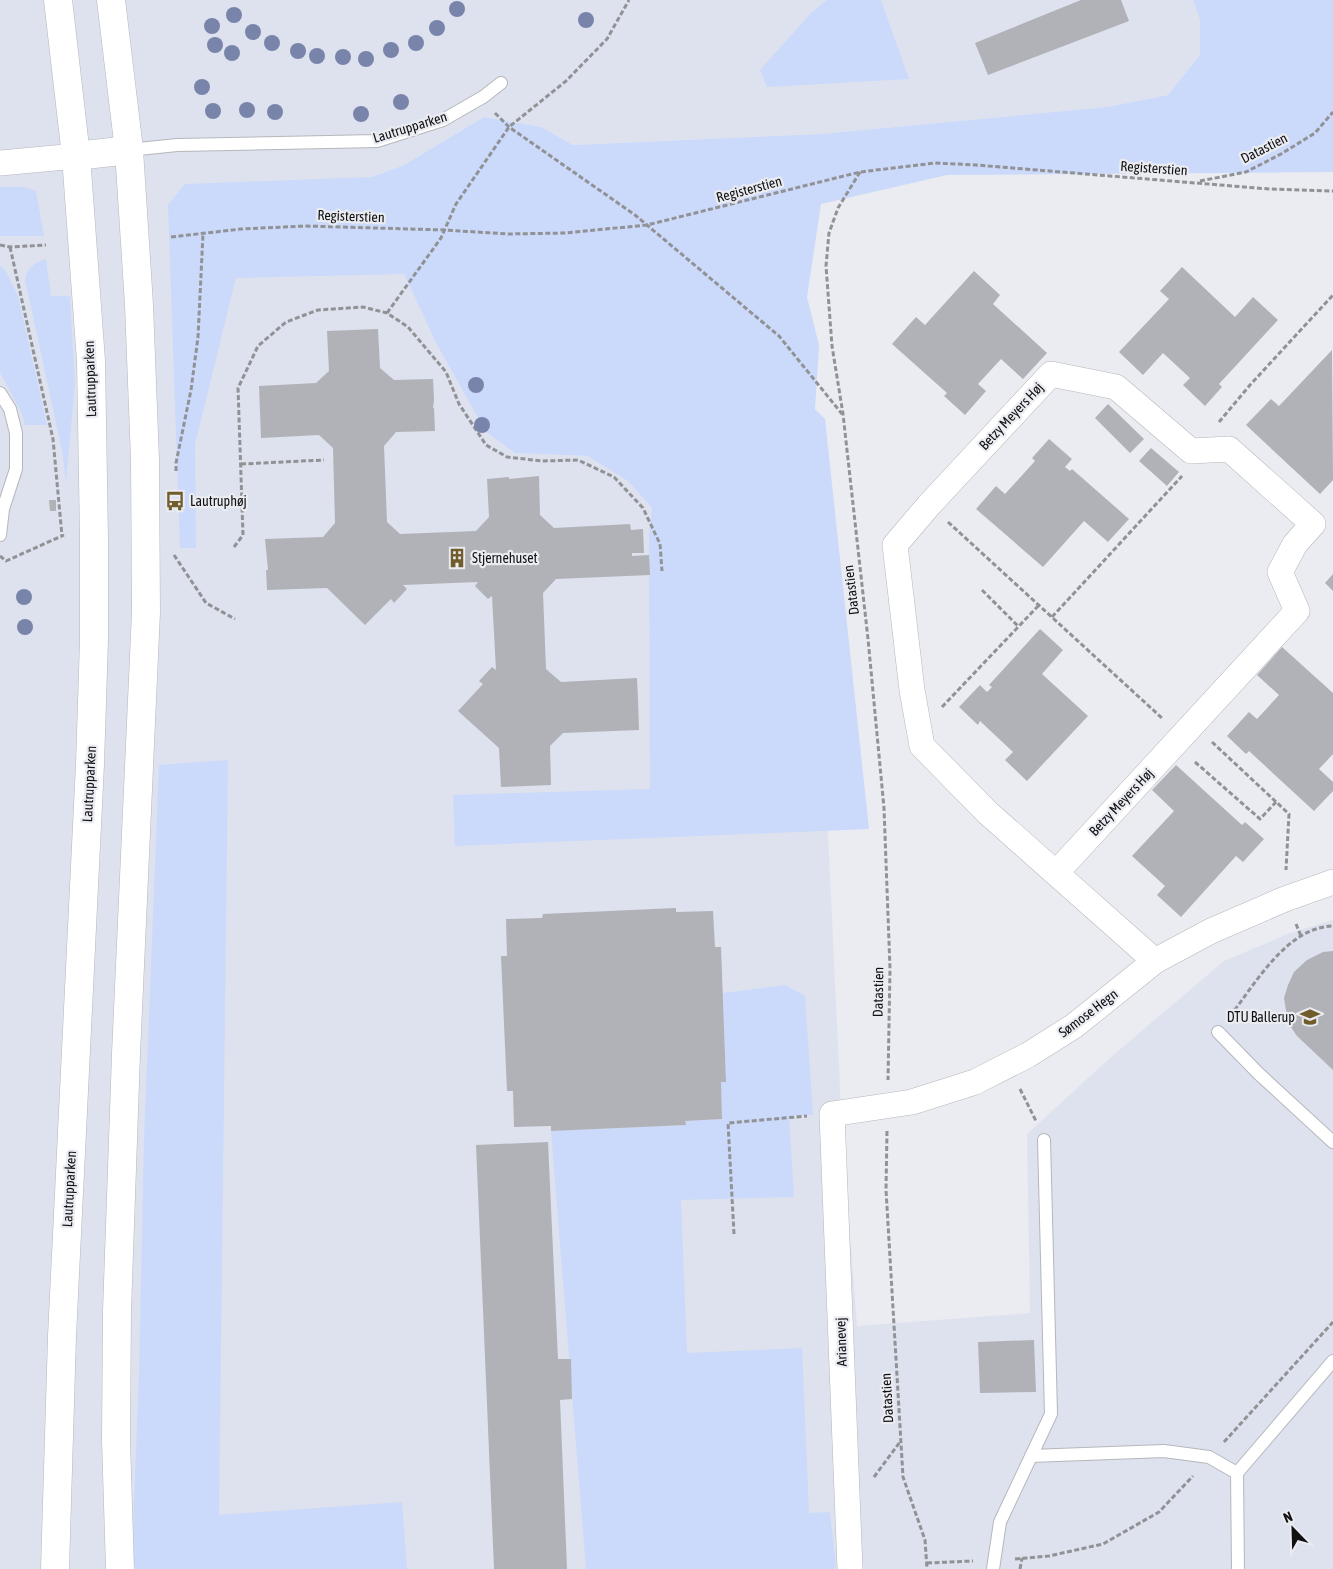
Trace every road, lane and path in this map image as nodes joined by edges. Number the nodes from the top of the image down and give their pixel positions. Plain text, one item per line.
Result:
1 (58, 0) edge
2 (111, 0) edge
3 (630, 0) edge
4 (501, 83) dead end
5 (1333, 112) edge
6 (509, 127) junction
7 (129, 150) junction
8 (76, 156) junction
9 (0, 163) edge
10 (860, 172) junction
11 (1194, 182) junction
12 (1333, 191) edge
13 (647, 225) junction
14 (445, 230) junction
15 (203, 234) junction
16 (171, 237) dead end
17 (0, 245) edge
18 (46, 245) dead end
19 (10, 247) junction
20 (1333, 295) edge
21 (387, 313) junction
22 (0, 393) edge
23 (843, 414) junction
24 (1206, 450) junction
25 (324, 460) dead end
26 (241, 464) junction
27 (176, 472) dead end
28 (929, 505) junction
29 (94, 521) junction
30 (0, 535) edge
31 (62, 536) junction
32 (234, 547) dead end
33 (174, 554) dead end
34 (0, 556) edge
35 (662, 570) dead end
36 (982, 590) dead end
37 (1040, 605) junction
38 (1052, 617) junction
39 (235, 619) dead end
40 (1019, 627) junction
41 (919, 730) junction
42 (1178, 740) junction
43 (1276, 802) junction
44 (1056, 873) junction
45 (1333, 882) edge
46 (1285, 899) junction
47 (1333, 926) edge
48 (1301, 936) junction
49 (1155, 961) junction
50 (1218, 1032) joint
51 (1010, 1064) junction
52 (887, 1107) junction
53 (832, 1114) junction
54 (1044, 1140) joint
55 (1333, 1142) edge
56 (734, 1234) dead end
57 (1333, 1322) edge
58 (1333, 1361) edge
59 (1031, 1456) junction
60 (1210, 1457) junction
61 (1237, 1473) junction
62 (1022, 1558) junction
63 (927, 1563) junction
64 (994, 1564) edge
65 (55, 1569) edge
66 (120, 1569) edge
67 (850, 1569) edge
68 (927, 1569) edge
69 (1020, 1569) edge
70 (1238, 1569) edge

1 - 8 street, Lautrupparken
2 - 7 street
3 - 6 path
4 - 7 lane, Lautrupparken
5 - 11 path, Datastien
6 - 13 path
6 - 14 path
7 - 8 street
7 - 66 street
8 - 9 street
8 - 29 street, Lautrupparken
10 - 11 path, Registerstien
10 - 13 path, Registerstien
10 - 23 path, Datastien
11 - 12 path, Registerstien
13 - 14 path, Registerstien
13 - 23 path
14 - 15 path, Registerstien
14 - 21 path
15 - 16 path, Registerstien
15 - 27 path
17 - 19 path
18 - 19 path
19 - 31 path
20 - 24 path
21 - 26 path
21 - 35 path
22 - 30 lane
23 - 52 path, Datastien
24 - 28 street, Betzy Meyers Høj
24 - 38 path
24 - 42 street, Betzy Meyers Høj
25 - 26 path
26 - 32 path
28 - 37 path
28 - 41 street, Betzy Meyers Høj
29 - 31 path
29 - 65 street, Lautrupparken
31 - 34 path
33 - 39 path
36 - 40 path
37 - 38 path
37 - 40 path
38 - 42 path
40 - 41 path
41 - 44 street, Betzy Meyers Høj
42 - 43 path
42 - 43 path
42 - 44 street, Betzy Meyers Høj
43 - 46 path
44 - 49 street, Betzy Meyers Høj
45 - 46 street, Sømose Hegn
46 - 48 path
46 - 49 street, Sømose Hegn
47 - 48 path
48 - 50 path
49 - 51 street, Sømose Hegn
50 - 55 lane
51 - 52 street, Sømose Hegn
51 - 54 path
52 - 53 street, Sømose Hegn
52 - 63 path, Datastien
53 - 56 path
53 - 67 street, Arianevej
54 - 59 lane
57 - 60 path
58 - 61 lane
59 - 60 lane
59 - 64 lane
60 - 61 lane
60 - 62 path
61 - 70 lane
62 - 64 path
62 - 69 path
63 - 64 path
63 - 68 path, Datastien

